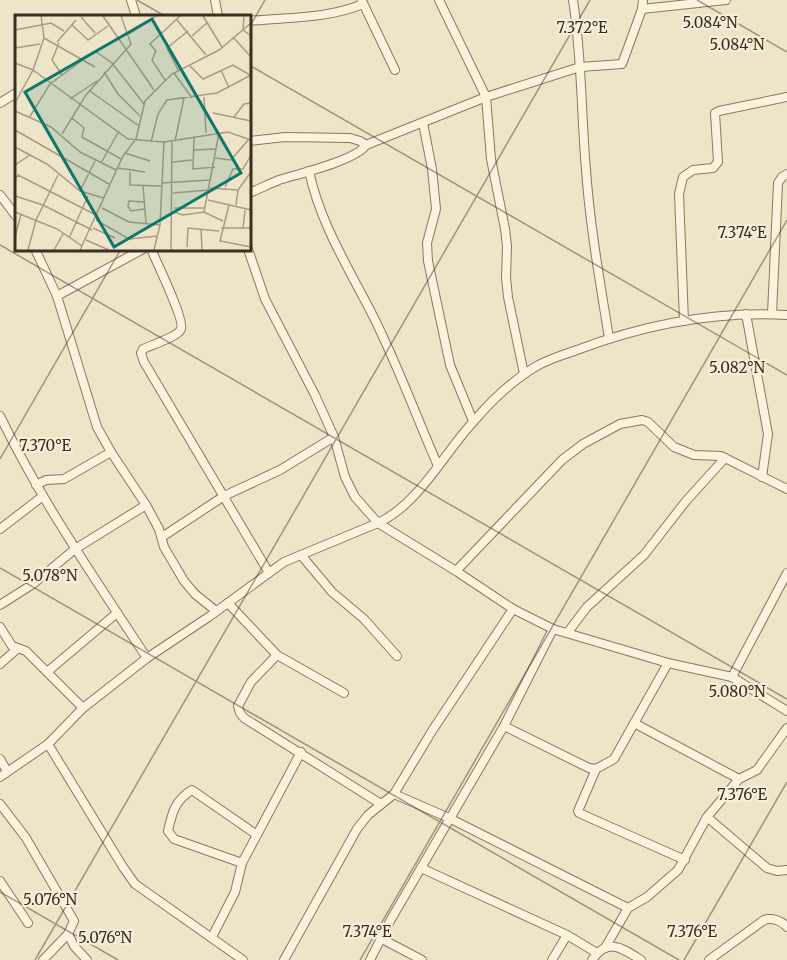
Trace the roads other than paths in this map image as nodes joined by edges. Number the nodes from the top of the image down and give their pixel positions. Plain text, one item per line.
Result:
1 (131, 0) edge
2 (215, 0) edge
3 (439, 0) edge
4 (573, 0) edge
5 (726, 0) edge
6 (362, 2) edge
7 (643, 4) edge
8 (135, 15) edge
9 (218, 15) edge
10 (250, 21) edge
11 (580, 67) junction
12 (395, 70) dead end
13 (15, 94) edge
14 (787, 97) edge
15 (486, 98) junction
16 (0, 103) edge
17 (423, 123) junction
18 (250, 141) edge
19 (366, 145) junction
20 (309, 171) junction
21 (787, 174) edge
22 (250, 193) edge
23 (0, 195) edge
24 (15, 215) edge
25 (35, 250) edge
26 (141, 250) edge
27 (151, 250) edge
28 (248, 250) edge
29 (57, 296) junction
30 (746, 314) junction
31 (772, 314) junction
32 (787, 315) edge
33 (684, 321) junction
34 (609, 338) junction
35 (524, 374) junction
36 (0, 416) edge
37 (473, 421) junction
38 (334, 437) junction
39 (111, 452) junction
40 (725, 458) junction
41 (438, 466) junction
42 (762, 477) junction
43 (36, 485) junction
44 (787, 489) edge
45 (44, 496) junction
46 (224, 496) junction
47 (146, 505) junction
48 (378, 523) junction
49 (0, 529) edge
50 (162, 537) junction
51 (75, 549) junction
52 (301, 555) junction
53 (456, 571) junction
54 (269, 573) junction
55 (787, 573) edge
56 (228, 603) junction
57 (0, 605) edge
58 (513, 609) junction
59 (216, 611) junction
60 (117, 613) junction
61 (0, 627) edge
62 (553, 629) junction
63 (568, 632) junction
64 (17, 649) junction
65 (277, 655) junction
66 (398, 656) dead end
67 (147, 658) junction
68 (668, 663) junction
69 (0, 664) edge
70 (47, 672) junction
71 (732, 677) junction
72 (344, 693) dead end
73 (83, 708) junction
74 (787, 711) edge
75 (634, 723) junction
76 (504, 726) junction
77 (787, 728) edge
78 (48, 744) junction
79 (301, 752) junction
80 (0, 759) edge
81 (596, 769) junction
82 (3, 774) edge
83 (739, 779) junction
84 (394, 794) junction
85 (0, 804) edge
86 (381, 804) junction
87 (707, 817) junction
88 (449, 818) junction
89 (257, 835) junction
90 (685, 860) junction
91 (242, 863) junction
92 (421, 868) junction
93 (787, 870) edge
94 (0, 881) edge
95 (628, 908) junction
96 (28, 923) dead end
97 (787, 927) edge
98 (68, 934) junction
99 (567, 935) junction
100 (212, 937) junction
101 (382, 939) junction
102 (605, 948) junction
103 (594, 957) edge
104 (372, 959) edge
105 (43, 960) edge
106 (87, 960) edge
107 (243, 960) edge
108 (284, 960) edge
109 (422, 960) edge
110 (552, 960) edge
111 (641, 960) edge
112 (709, 960) edge

1 - 8 street
2 - 9 street
3 - 15 street
4 - 11 street
5 - 7 street
6 - 10 street
6 - 12 street
7 - 11 street
11 - 15 street
11 - 34 street
13 - 16 street
14 - 33 street
15 - 17 street
15 - 35 street
17 - 19 street
17 - 37 street
18 - 19 street
19 - 20 street
20 - 22 street
20 - 41 street
21 - 31 street
23 - 24 street
25 - 29 street
26 - 29 street
27 - 46 street
28 - 38 street
29 - 39 street
30 - 31 street
30 - 33 street
30 - 42 street
31 - 32 street
33 - 34 street
34 - 35 street
35 - 37 street
36 - 43 street
37 - 41 street
38 - 46 street
38 - 48 street
39 - 43 street
39 - 47 street
40 - 42 street
40 - 53 street
40 - 63 street
41 - 48 street
42 - 44 street
43 - 45 street
45 - 49 street
45 - 51 street
46 - 50 street
46 - 54 street
47 - 50 street
47 - 51 street
48 - 52 street
48 - 53 street
50 - 59 street
51 - 57 street
51 - 60 street
52 - 54 street
52 - 66 street
53 - 58 street
54 - 56 street
55 - 71 street
56 - 59 street
56 - 65 street
58 - 62 street
58 - 84 street
59 - 67 street
60 - 67 street
60 - 70 street
61 - 64 street
62 - 63 street
62 - 76 street
63 - 68 street
64 - 69 street
64 - 70 street
65 - 72 street
65 - 79 street
67 - 73 street
68 - 71 street
68 - 75 street
70 - 73 street
71 - 74 street
73 - 78 street
75 - 81 street
75 - 83 street
76 - 81 street
76 - 88 street
77 - 83 street
78 - 82 street
78 - 100 street
79 - 86 street
79 - 89 street
80 - 82 street
81 - 90 street
83 - 87 street
84 - 86 street
84 - 88 street
85 - 98 street
86 - 108 street
87 - 90 street
87 - 93 street
88 - 92 street
88 - 95 street
89 - 91 street
89 - 91 street
90 - 95 street
91 - 100 street
92 - 99 street
92 - 101 street
94 - 96 street
95 - 102 street
97 - 112 street
98 - 105 street
98 - 106 street
99 - 103 street
99 - 110 street
100 - 107 street
101 - 104 street
101 - 109 street
102 - 103 street
102 - 111 street

